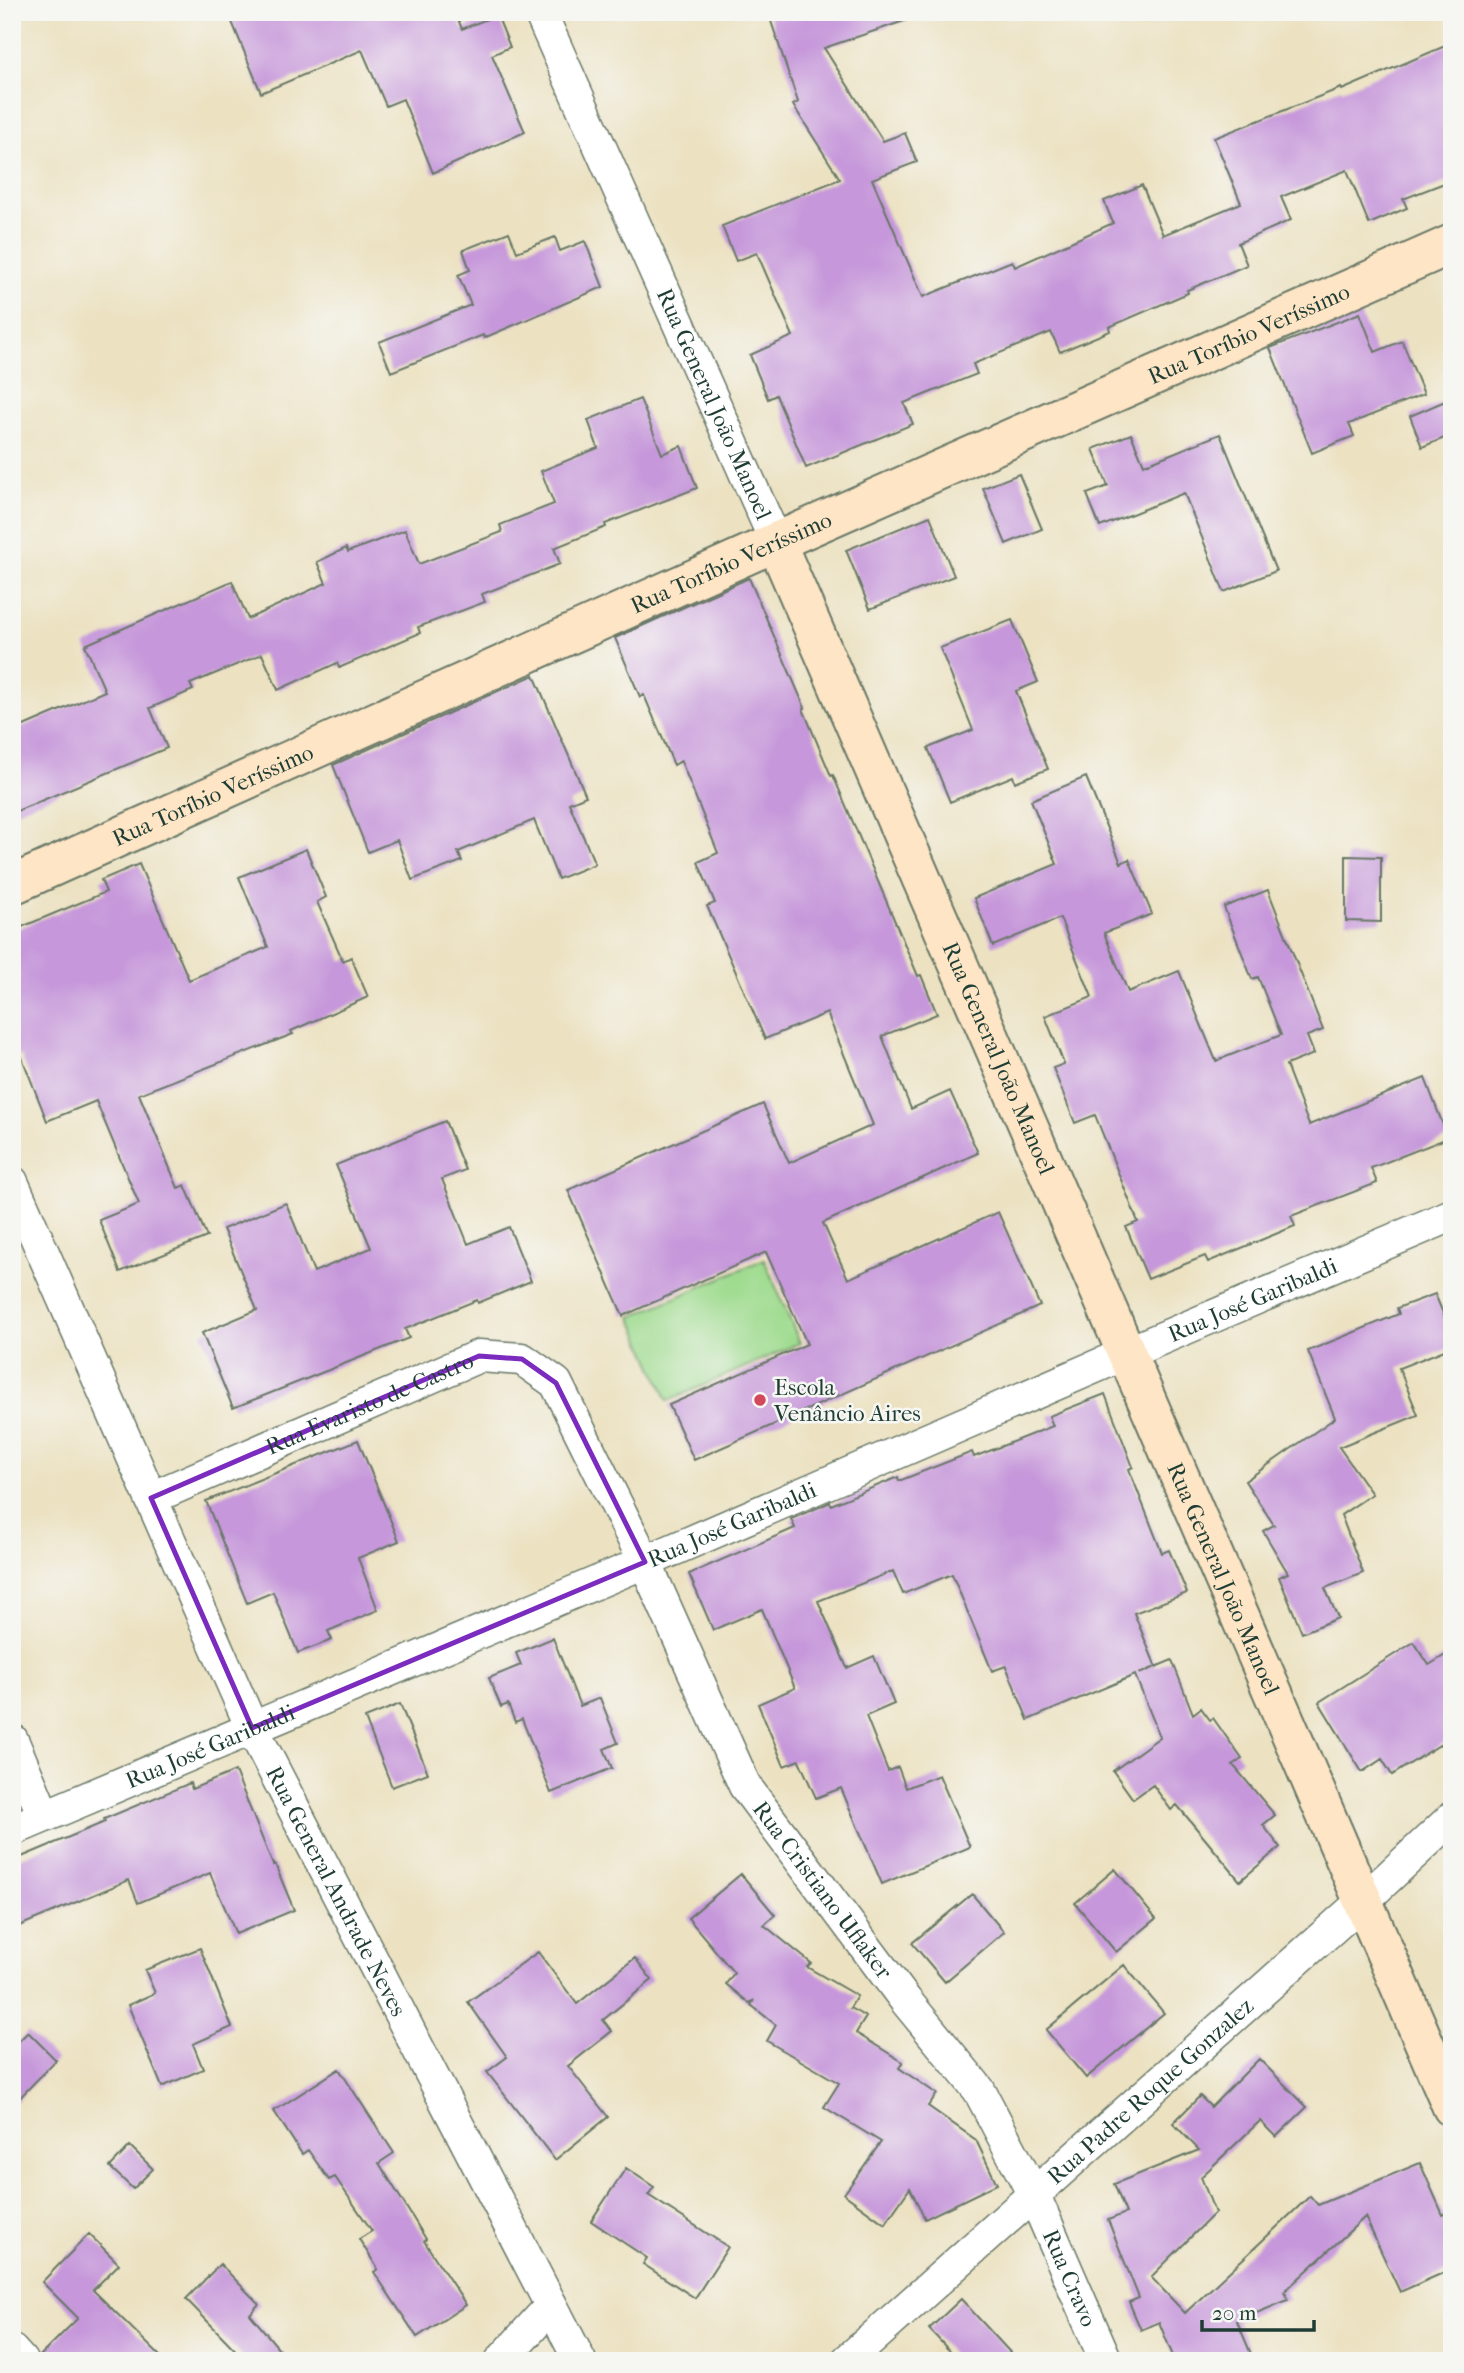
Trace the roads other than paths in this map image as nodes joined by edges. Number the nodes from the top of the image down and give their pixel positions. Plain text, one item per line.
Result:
1 (540, 12) edge
2 (1452, 244) edge
3 (776, 542) junction
4 (12, 885) edge
5 (12, 1182) edge
6 (1452, 1215) edge
7 (1127, 1353) junction
8 (151, 1498) junction
9 (645, 1563) junction
10 (252, 1728) junction
11 (12, 1740) edge
12 (44, 1816) junction
13 (1452, 1818) edge
14 (12, 1830) edge
15 (1363, 1900) junction
16 (1452, 2107) edge
17 (1034, 2195) junction
18 (551, 2306) junction
19 (12, 2351) edge
20 (21, 2361) edge
21 (501, 2361) edge
22 (580, 2361) edge
23 (847, 2361) edge
24 (1106, 2361) edge

1 - 3 street, Rua General João Manoel
2 - 3 street, Rua Toríbio Veríssimo
3 - 4 street, Rua Toríbio Veríssimo
3 - 7 street, Rua General João Manoel
5 - 8 street, Rua General Andrade Neves
6 - 7 street, Rua José Garibaldi
7 - 9 street, Rua José Garibaldi
7 - 15 street, Rua General João Manoel
8 - 9 street, Rua Evaristo de Castro
8 - 10 street, Rua General Andrade Neves
9 - 10 street, Rua José Garibaldi
9 - 17 street, Rua Cristiano Uflaker
10 - 12 street, Rua José Garibaldi
10 - 18 street, Rua General Andrade Neves
11 - 12 street
12 - 14 street, Rua José Garibaldi
13 - 15 street, Rua Padre Roque Gonzalez
15 - 16 street, Rua General João Manoel
15 - 17 street, Rua Padre Roque Gonzalez
17 - 23 street, Rua Padre Roque Gonzalez
17 - 24 street, Rua Cravo
18 - 21 street
18 - 22 street, Rua General Andrade Neves
19 - 20 street

